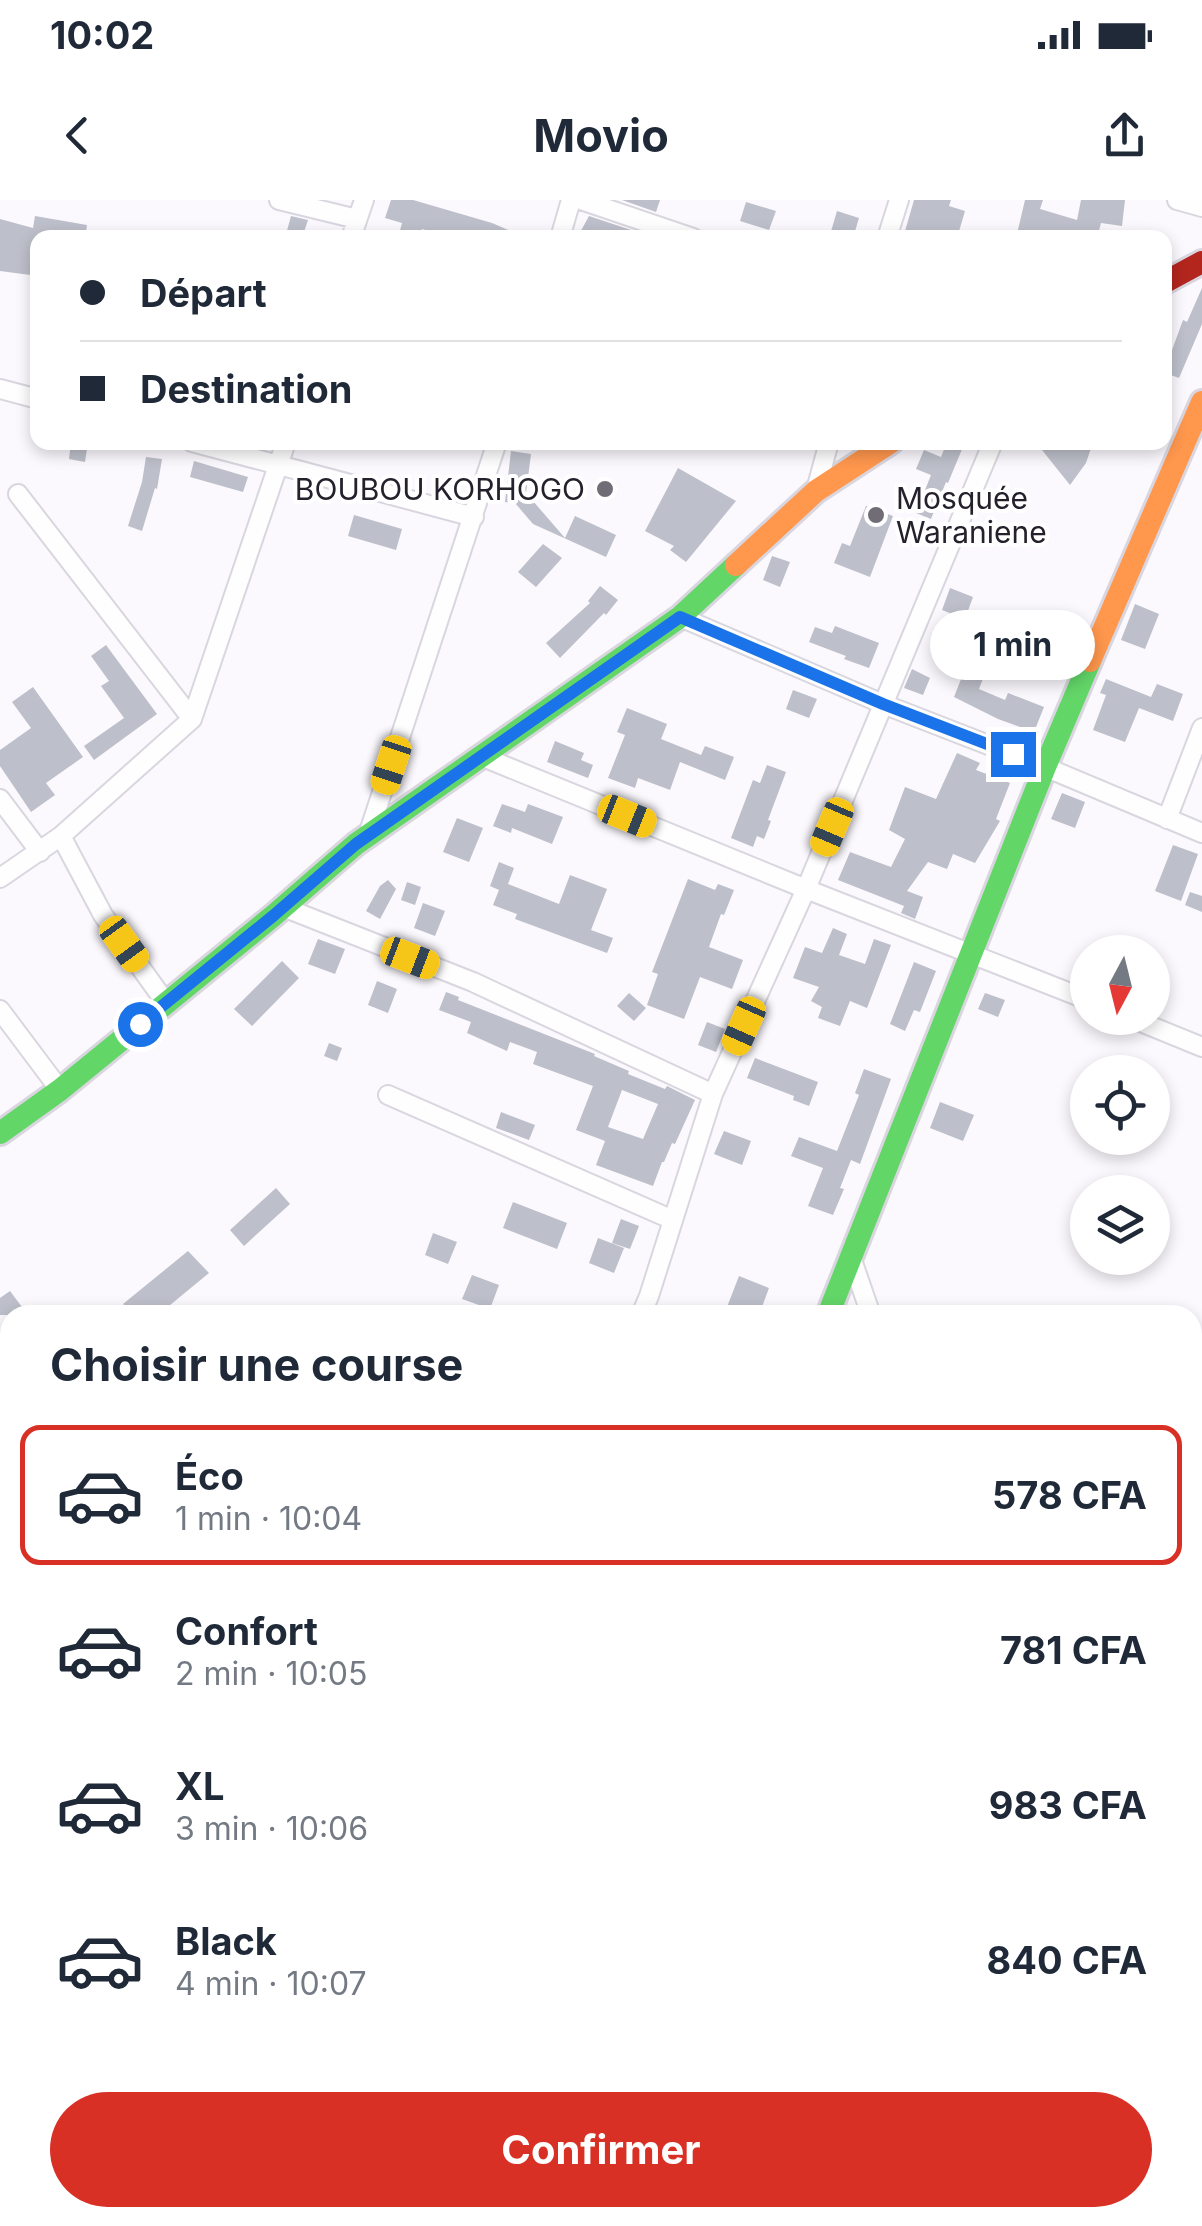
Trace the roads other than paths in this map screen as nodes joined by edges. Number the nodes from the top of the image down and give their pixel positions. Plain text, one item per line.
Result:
1 (279, 200) edge
2 (364, 200) edge
3 (571, 200) edge
4 (581, 200) edge
5 (898, 200) edge
6 (1177, 200) edge
7 (1202, 206) edge
8 (354, 228) edge
9 (562, 230) edge
10 (669, 230) edge
11 (889, 230) edge
12 (1202, 262) edge
13 (1172, 278) edge
14 (0, 389) edge
15 (30, 397) edge
16 (1202, 402) edge
17 (221, 450) edge
18 (283, 450) edge
19 (495, 450) edge
20 (827, 450) edge
21 (879, 450) edge
22 (991, 450) edge
23 (278, 466) junction
24 (816, 491) junction
25 (18, 494) dead end
26 (474, 517) junction
27 (680, 617) junction
28 (883, 704) junction
29 (192, 719) junction
30 (1202, 728) edge
31 (483, 756) junction
32 (1046, 767) junction
33 (0, 799) edge
34 (1167, 818) junction
35 (1202, 833) edge
36 (61, 836) junction
37 (368, 836) junction
38 (40, 852) junction
39 (0, 878) edge
40 (806, 889) junction
41 (283, 907) junction
42 (972, 952) junction
43 (1070, 993) edge
44 (166, 1003) junction
45 (0, 1010) edge
46 (1170, 1034) edge
47 (1202, 1047) edge
48 (60, 1090) junction
49 (713, 1094) junction
50 (388, 1096) dead end
51 (0, 1133) edge
52 (674, 1220) junction
53 (852, 1260) junction
54 (645, 1305) edge
55 (832, 1305) edge
56 (868, 1305) edge

1 - 8 street
2 - 8 street
3 - 9 street
4 - 10 street
5 - 11 street
6 - 7 street
12 - 13 street
14 - 15 street
16 - 32 street
17 - 23 street
18 - 23 street
19 - 26 street
20 - 24 street
21 - 24 street
22 - 28 street
23 - 26 street
23 - 29 street
24 - 27 street
25 - 29 street
26 - 37 street
27 - 28 street
27 - 31 street
28 - 32 street
28 - 40 street
29 - 36 street
30 - 34 street
31 - 37 street
31 - 40 street
32 - 34 street
32 - 42 street
33 - 38 street
34 - 35 street
36 - 38 street
36 - 44 street
37 - 41 street
38 - 39 street
40 - 42 street
40 - 49 street
41 - 44 street
41 - 49 street
42 - 43 street
42 - 53 street
44 - 48 street
45 - 48 street
46 - 47 street
48 - 51 street
49 - 52 street
50 - 52 street
52 - 54 street
53 - 55 street
53 - 56 street

